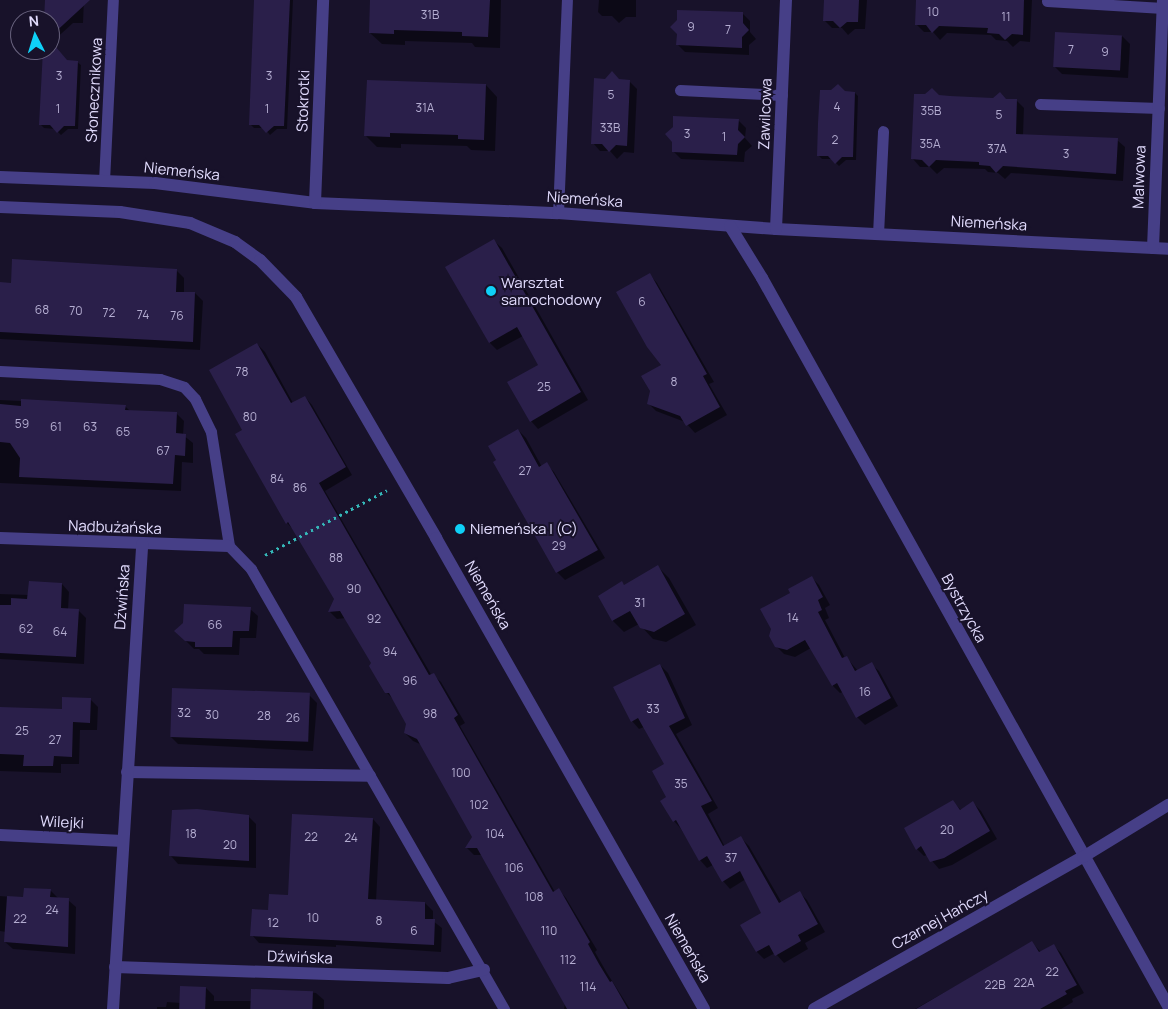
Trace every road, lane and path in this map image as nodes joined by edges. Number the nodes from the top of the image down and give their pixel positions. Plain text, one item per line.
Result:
1 (113, 0) edge
2 (323, 0) edge
3 (567, 0) edge
4 (786, 0) edge
5 (1047, 1) edge
6 (1163, 4) edge
7 (680, 90) dead end
8 (782, 95) junction
9 (1040, 104) dead end
10 (1159, 108) junction
11 (883, 131) dead end
12 (0, 177) edge
13 (104, 181) junction
14 (315, 203) junction
15 (0, 207) edge
16 (558, 213) junction
17 (730, 226) junction
18 (776, 229) junction
19 (878, 234) junction
20 (1153, 248) junction
21 (1168, 249) edge
22 (0, 371) edge
23 (404, 481) junction
24 (0, 538) edge
25 (142, 544) junction
26 (229, 546) junction
27 (246, 564) junction
28 (127, 772) junction
29 (370, 776) junction
30 (1168, 805) edge
31 (0, 835) edge
32 (123, 841) junction
33 (1083, 857) junction
34 (116, 967) junction
35 (484, 970) junction
36 (1168, 1006) edge
37 (113, 1009) edge
38 (504, 1009) edge
39 (704, 1009) edge
40 (814, 1009) edge

1 - 13 lane, Słonecznikowa
2 - 14 street, Stokrotki
3 - 16 lane
4 - 8 street, Zawilcowa
5 - 6 lane, Malwowa
6 - 10 street, Malwowa
7 - 8 lane
8 - 18 street, Zawilcowa
9 - 10 lane
10 - 20 street, Malwowa
11 - 19 lane
12 - 13 street, Niemeńska
13 - 14 street, Niemeńska
14 - 16 street, Niemeńska
15 - 23 street, Niemeńska
16 - 17 street, Niemeńska
17 - 18 street, Niemeńska
17 - 33 street, Bystrzycka
18 - 19 street, Niemeńska
19 - 20 street, Niemeńska
20 - 21 street, Niemeńska
22 - 26 lane
23 - 27 path
23 - 39 street, Niemeńska
24 - 25 street, Nadbużańska
25 - 26 street, Nadbużańska
25 - 28 street, Dźwińska
26 - 27 lane
27 - 29 lane
28 - 29 street
28 - 32 street, Dźwińska
29 - 35 lane
30 - 33 street, Czarnej Hańczy
31 - 32 street, Wilejki
32 - 34 street, Dźwińska
33 - 36 street, Bystrzycka
33 - 40 street, Czarnej Hańczy
34 - 35 street, Dźwińska
34 - 37 street, Dźwińska
35 - 38 lane

